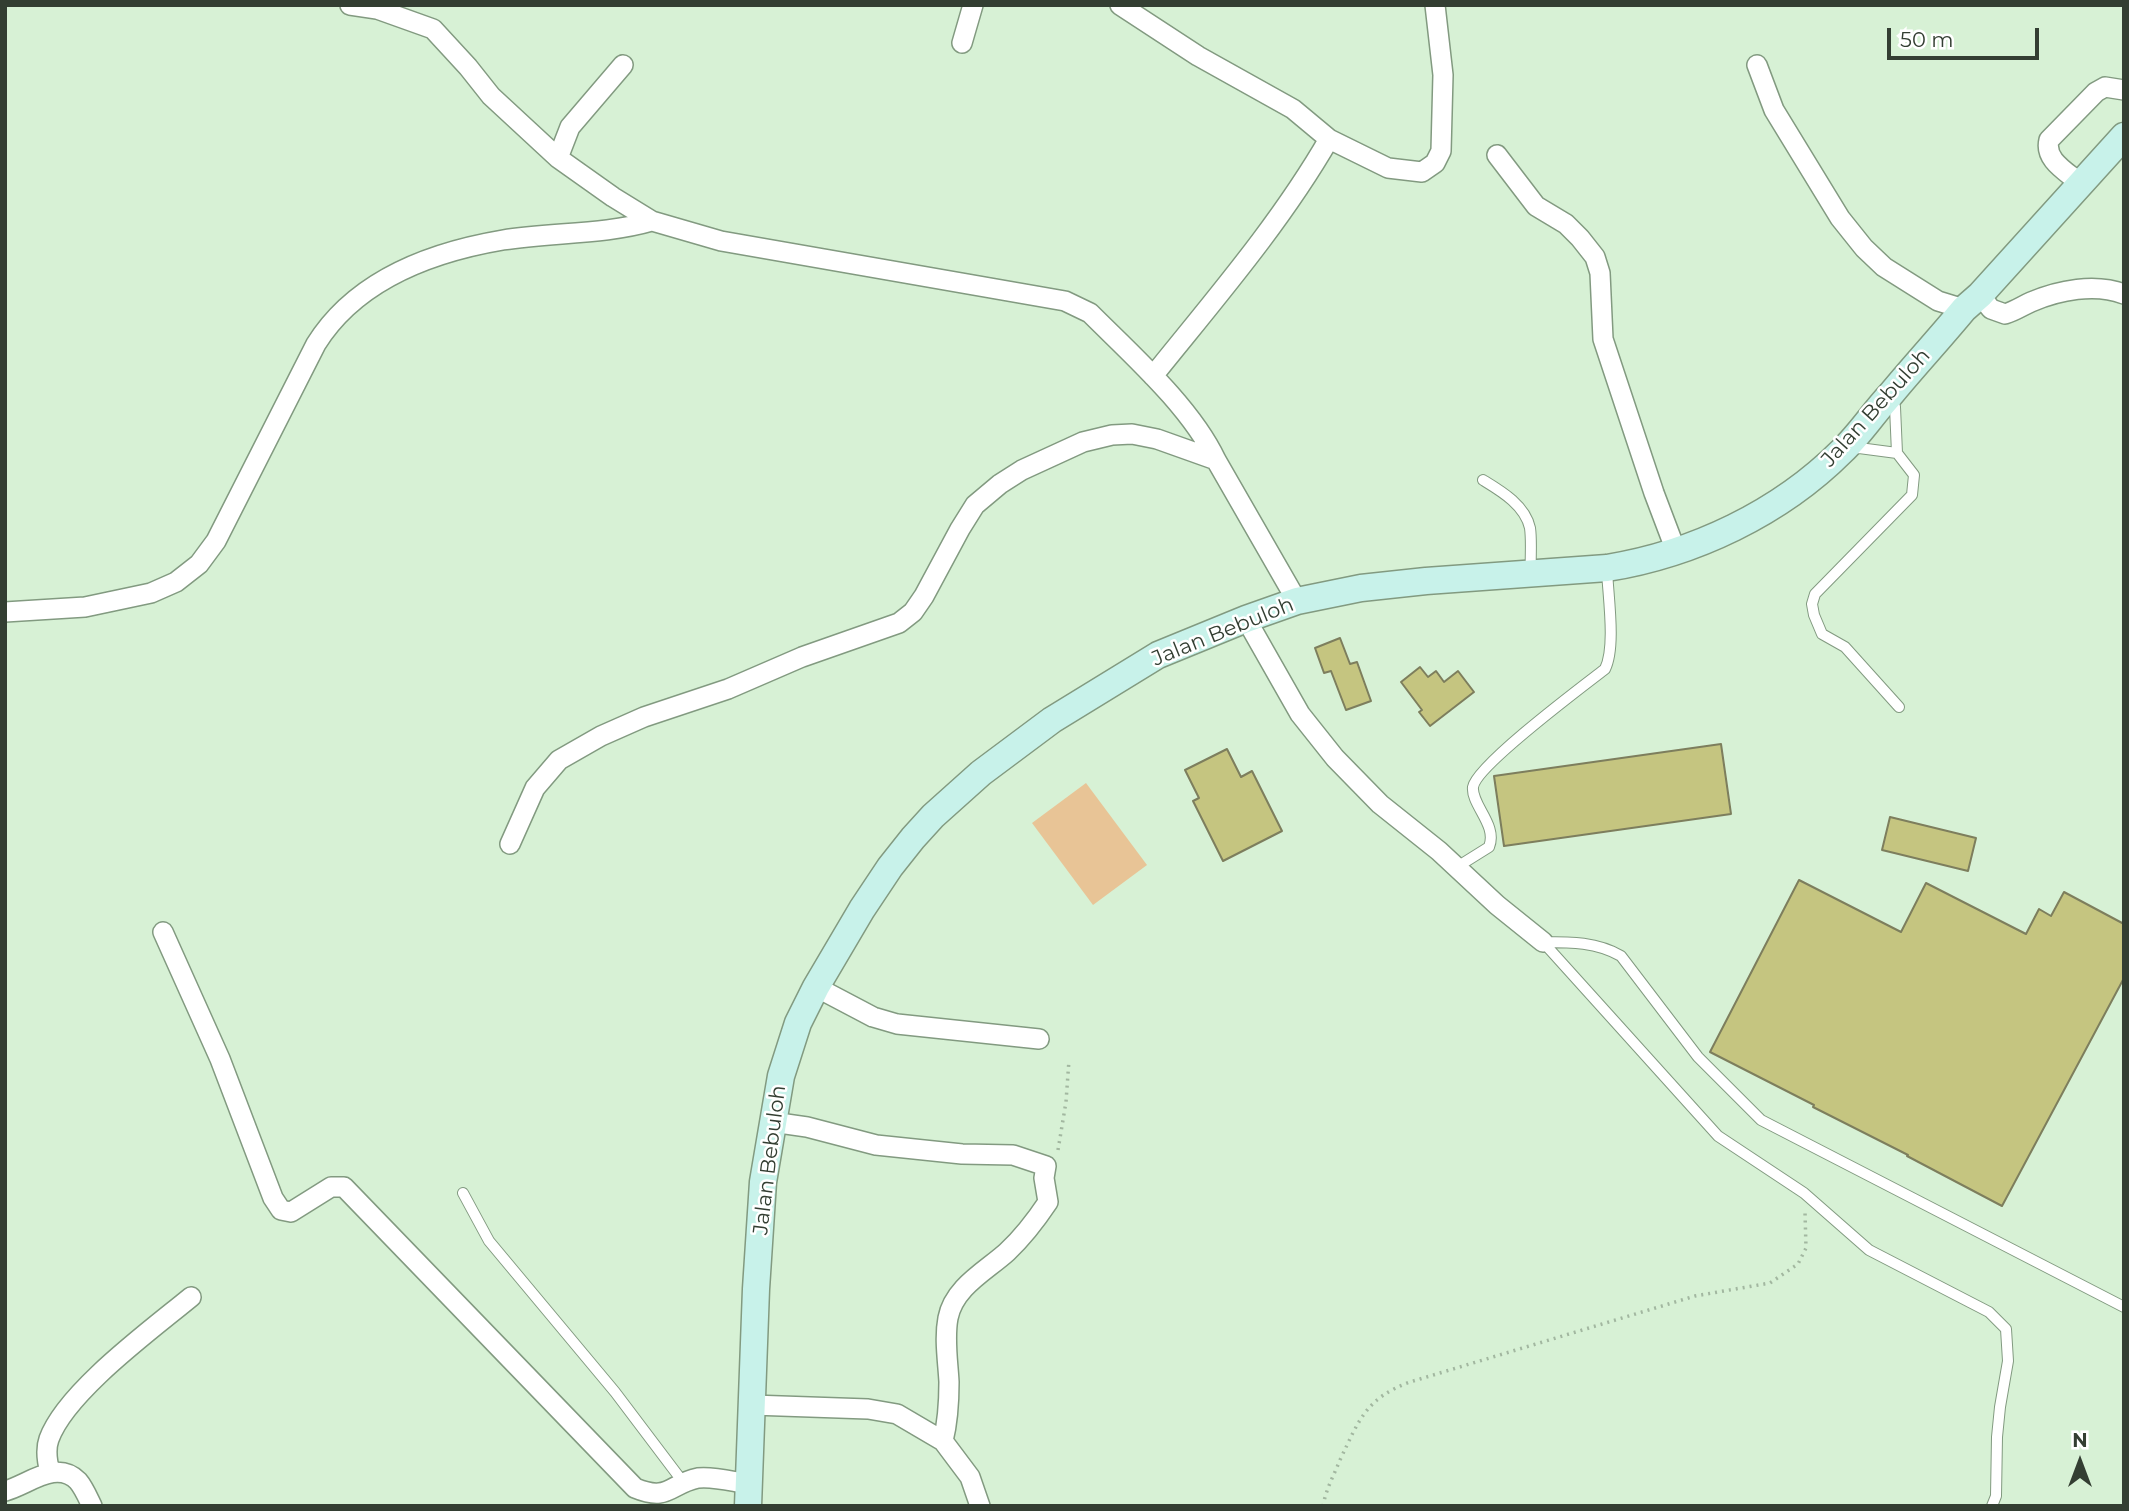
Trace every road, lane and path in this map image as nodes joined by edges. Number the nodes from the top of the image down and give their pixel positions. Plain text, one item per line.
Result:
1 (350, 5) edge
2 (973, 5) edge
3 (1120, 5) edge
4 (1435, 5) edge
5 (962, 43) dead end
6 (624, 65) dead end
7 (1757, 65) dead end
8 (2124, 90) edge
9 (2124, 136) edge
10 (1329, 139) junction
11 (1497, 155) dead end
12 (558, 158) junction
13 (2081, 184) junction
14 (652, 221) junction
15 (2124, 294) edge
16 (1972, 302) junction
17 (1153, 376) junction
18 (1891, 393) junction
19 (1843, 450) junction
20 (1897, 453) junction
21 (1216, 460) junction
22 (1483, 480) dead end
23 (1676, 551) junction
24 (1607, 568) junction
25 (1531, 573) junction
26 (1297, 601) junction
27 (5, 612) edge
28 (1246, 619) junction
29 (1899, 706) dead end
30 (510, 844) dead end
31 (1457, 867) junction
32 (163, 932) dead end
33 (1543, 942) junction
34 (816, 987) junction
35 (1039, 1039) dead end
36 (1069, 1060) dead end
37 (772, 1122) junction
38 (1046, 1166) junction
39 (463, 1193) dead end
40 (1804, 1193) junction
41 (191, 1297) dead end
42 (2124, 1307) edge
43 (752, 1405) junction
44 (943, 1441) junction
45 (50, 1472) junction
46 (683, 1482) junction
47 (5, 1491) edge
48 (749, 1495) edge
49 (92, 1506) edge
50 (980, 1506) edge
51 (1323, 1506) edge
52 (1992, 1506) edge

1 - 12 street
2 - 5 street
3 - 10 street
4 - 10 street
6 - 12 street
7 - 16 street
8 - 13 street
9 - 13 main road, Jalan Bebuloh
10 - 17 street
11 - 23 street
12 - 14 street
13 - 16 main road, Jalan Bebuloh
14 - 17 street
14 - 27 street
15 - 16 street
16 - 18 main road, Jalan Bebuloh
17 - 21 street
18 - 19 main road, Jalan Bebuloh
18 - 20 lane
19 - 20 lane
19 - 23 main road, Jalan Bebuloh
20 - 29 lane
21 - 26 street
21 - 30 street
22 - 25 lane
23 - 24 main road, Jalan Bebuloh
24 - 25 main road, Jalan Bebuloh
24 - 31 lane
25 - 26 main road, Jalan Bebuloh
26 - 28 main road, Jalan Bebuloh
28 - 31 street
28 - 34 main road, Jalan Bebuloh
31 - 33 street
32 - 46 street
33 - 40 lane
33 - 42 lane
34 - 35 street
34 - 37 main road, Jalan Bebuloh
36 - 38 path
37 - 38 street
37 - 43 main road, Jalan Bebuloh
38 - 44 street
39 - 46 lane
40 - 51 path
40 - 52 lane
41 - 45 street
43 - 44 street
43 - 48 main road, Jalan Bebuloh
44 - 50 street
45 - 47 street
45 - 49 street
46 - 48 street

